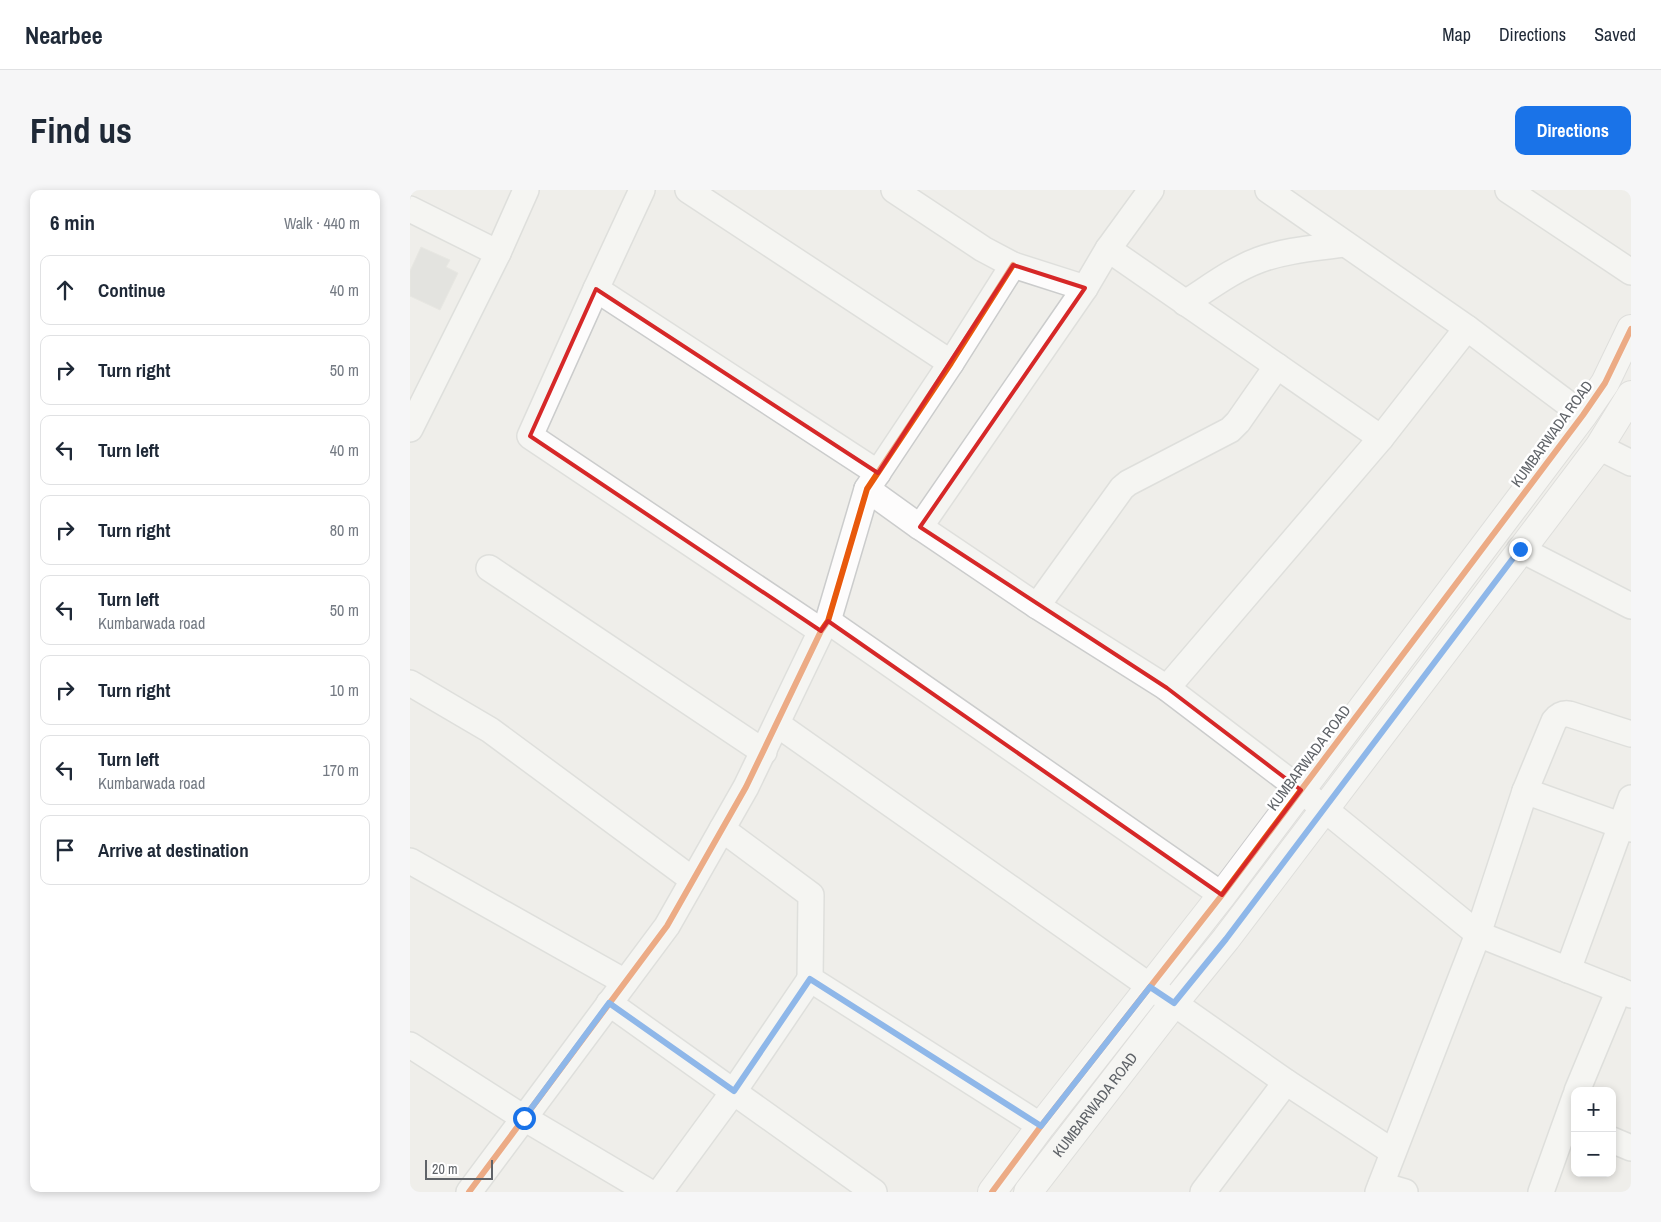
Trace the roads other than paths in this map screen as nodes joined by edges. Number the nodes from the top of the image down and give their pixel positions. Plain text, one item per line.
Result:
1 (526, 190) edge
2 (642, 190) edge
3 (688, 190) edge
4 (894, 190) edge
5 (1151, 190) edge
6 (1268, 190) edge
7 (1508, 190) edge
8 (410, 209) edge
9 (1345, 244) junction
10 (1108, 249) junction
11 (498, 253) junction
12 (1012, 265) junction
13 (1631, 272) edge
14 (596, 288) junction
15 (1085, 288) junction
16 (1185, 303) junction
17 (1467, 328) junction
18 (1631, 329) edge
19 (951, 363) junction
20 (1277, 366) junction
21 (1631, 395) edge
22 (1583, 415) junction
23 (410, 429) edge
24 (1380, 438) junction
25 (1599, 447) junction
26 (1631, 462) edge
27 (873, 481) junction
28 (920, 527) junction
29 (1520, 549) junction
30 (489, 568) dead end
31 (1036, 606) junction
32 (1631, 606) edge
33 (824, 626) junction
34 (410, 683) edge
35 (1167, 688) junction
36 (778, 724) junction
37 (1631, 734) edge
38 (764, 752) junction
39 (1300, 790) junction
40 (1525, 791) junction
41 (1631, 798) edge
42 (1324, 810) junction
43 (1626, 827) edge
44 (722, 829) junction
45 (410, 861) edge
46 (693, 880) junction
47 (1222, 895) junction
48 (1478, 934) junction
49 (1568, 970) junction
50 (810, 979) junction
51 (625, 982) junction
52 (1150, 987) junction
53 (1625, 993) edge
54 (609, 1003) junction
55 (1174, 1003) junction
56 (410, 1045) edge
57 (1286, 1082) junction
58 (1579, 1087) edge
59 (734, 1091) junction
60 (524, 1118) junction
61 (1570, 1122) edge
62 (1041, 1126) junction
63 (1616, 1142) edge
64 (1631, 1148) edge
65 (1393, 1152) junction
66 (1380, 1188) edge
67 (469, 1192) edge
68 (649, 1192) edge
69 (660, 1192) edge
70 (874, 1192) edge
71 (992, 1192) edge
72 (1028, 1192) edge
73 (1203, 1192) edge
74 (1405, 1192) edge
75 (1541, 1192) edge

1 - 11 street
2 - 14 street
3 - 19 street
4 - 12 street
5 - 10 street
6 - 9 street
7 - 13 street
8 - 11 street
9 - 16 street
9 - 17 street
10 - 15 street
10 - 16 street
11 - 23 street
12 - 15 street
12 - 19 street
14 - 27 street
14 - 33 street
15 - 28 street
16 - 20 street
17 - 22 street
17 - 24 street
18 - 22 street, KUMBARWADA ROAD
19 - 27 street
20 - 24 street
20 - 31 street
21 - 25 street, KUMBARWADA ROAD
22 - 39 street, KUMBARWADA ROAD
24 - 35 street
25 - 26 street
25 - 29 street, KUMBARWADA ROAD
27 - 28 street
27 - 33 street
28 - 31 street
29 - 32 street
29 - 42 street, KUMBARWADA ROAD
30 - 38 street
31 - 35 street
33 - 36 street
33 - 47 street
34 - 46 street
35 - 39 street
36 - 38 street
36 - 52 street
37 - 40 street
38 - 44 street
39 - 42 street
39 - 47 street, KUMBARWADA ROAD
40 - 43 street
40 - 48 street
41 - 43 street
42 - 48 street
42 - 55 street, KUMBARWADA ROAD
43 - 49 street
44 - 46 street
44 - 50 street
45 - 51 street
46 - 51 street
47 - 52 street, KUMBARWADA ROAD
48 - 49 street
48 - 65 street
49 - 53 street
50 - 59 street
50 - 62 street
51 - 54 street
52 - 55 street
52 - 62 street, KUMBARWADA ROAD
53 - 58 street
54 - 59 street
54 - 60 street
55 - 57 street
55 - 72 street, KUMBARWADA ROAD
56 - 60 street
57 - 65 street
57 - 73 street
59 - 69 street
59 - 70 street
60 - 67 street
60 - 68 street
61 - 75 street
62 - 71 street, KUMBARWADA ROAD
63 - 64 street
65 - 66 street
66 - 74 street

